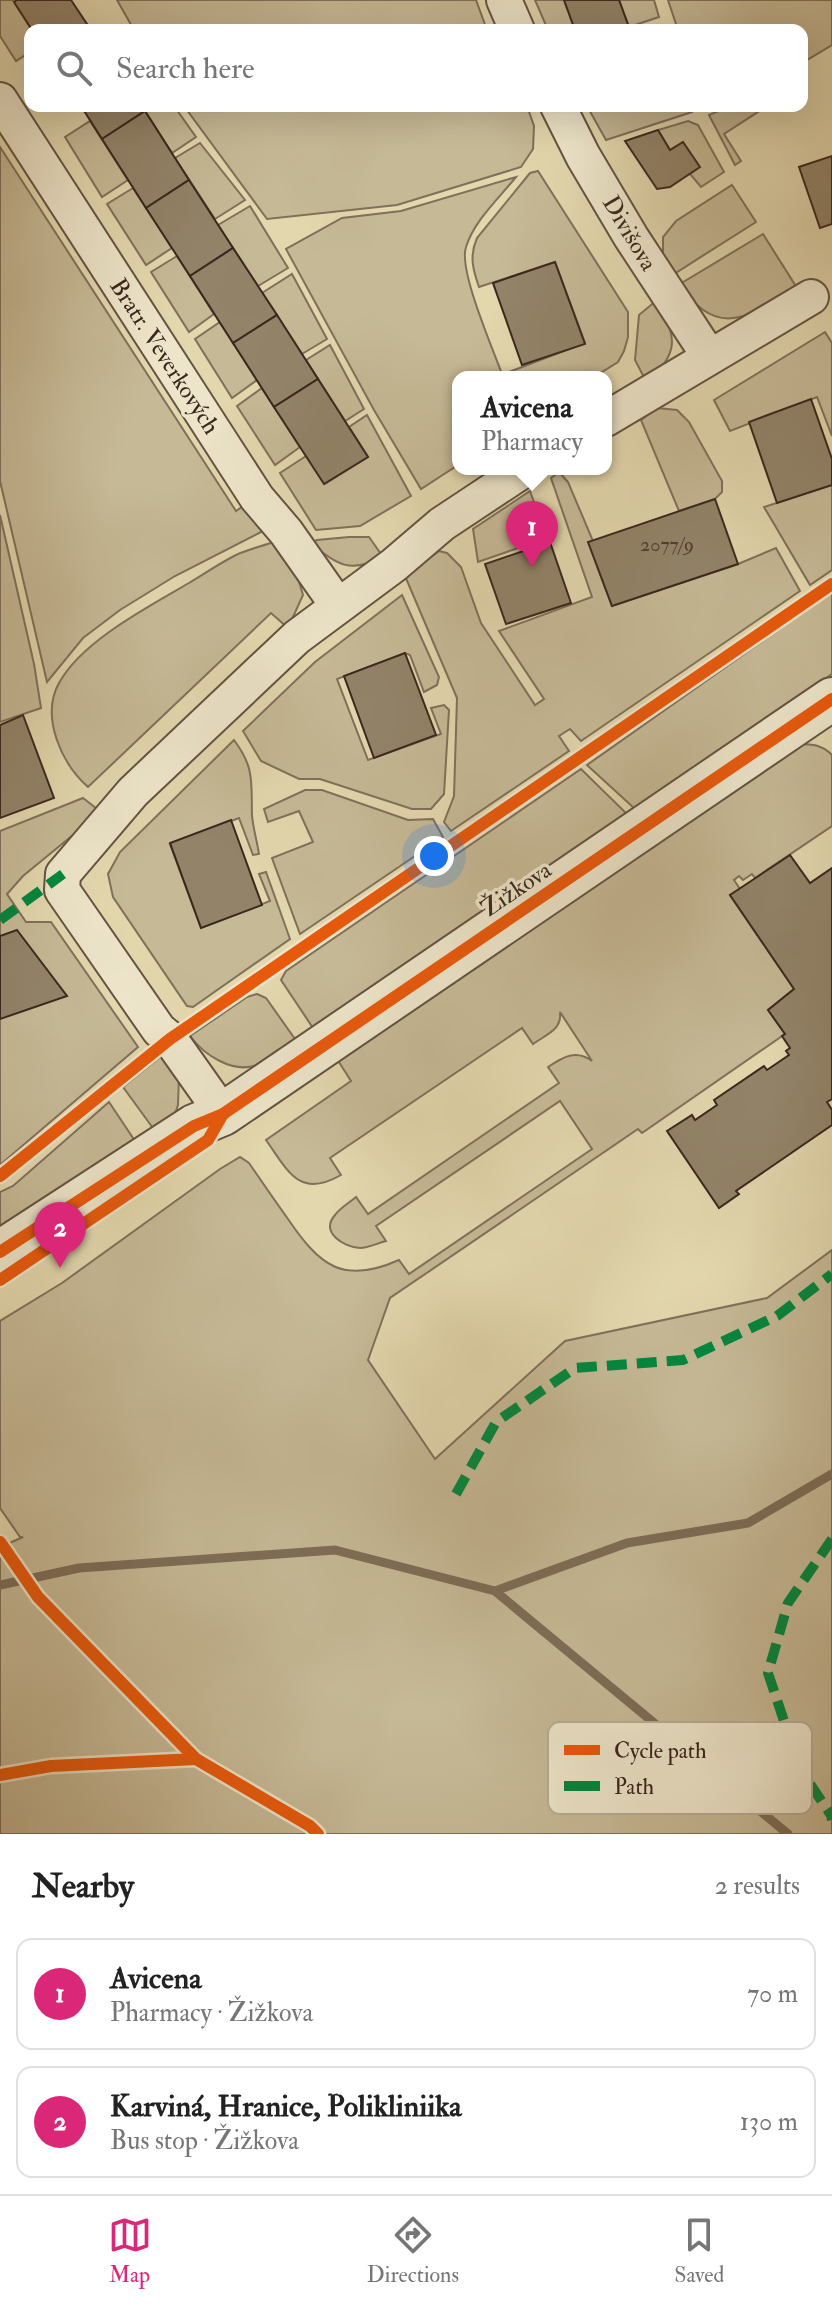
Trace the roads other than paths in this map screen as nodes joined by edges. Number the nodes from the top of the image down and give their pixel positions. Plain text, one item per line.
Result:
1 (504, 0) edge
2 (514, 24) edge
3 (0, 100) edge
4 (561, 112) edge
5 (811, 297) dead end
6 (709, 356) junction
7 (612, 415) edge
8 (516, 475) edge
9 (338, 606) junction
10 (832, 699) edge
11 (223, 1114) junction
12 (0, 1252) edge
13 (0, 1280) edge

1 - 2 street
3 - 9 street, Bratr. Veverkových
4 - 6 street, Divišova
5 - 6 street
6 - 7 street
8 - 9 street
9 - 11 street
10 - 11 street, Žižkova
11 - 12 street, Žižkova
11 - 13 street, Žižkova

